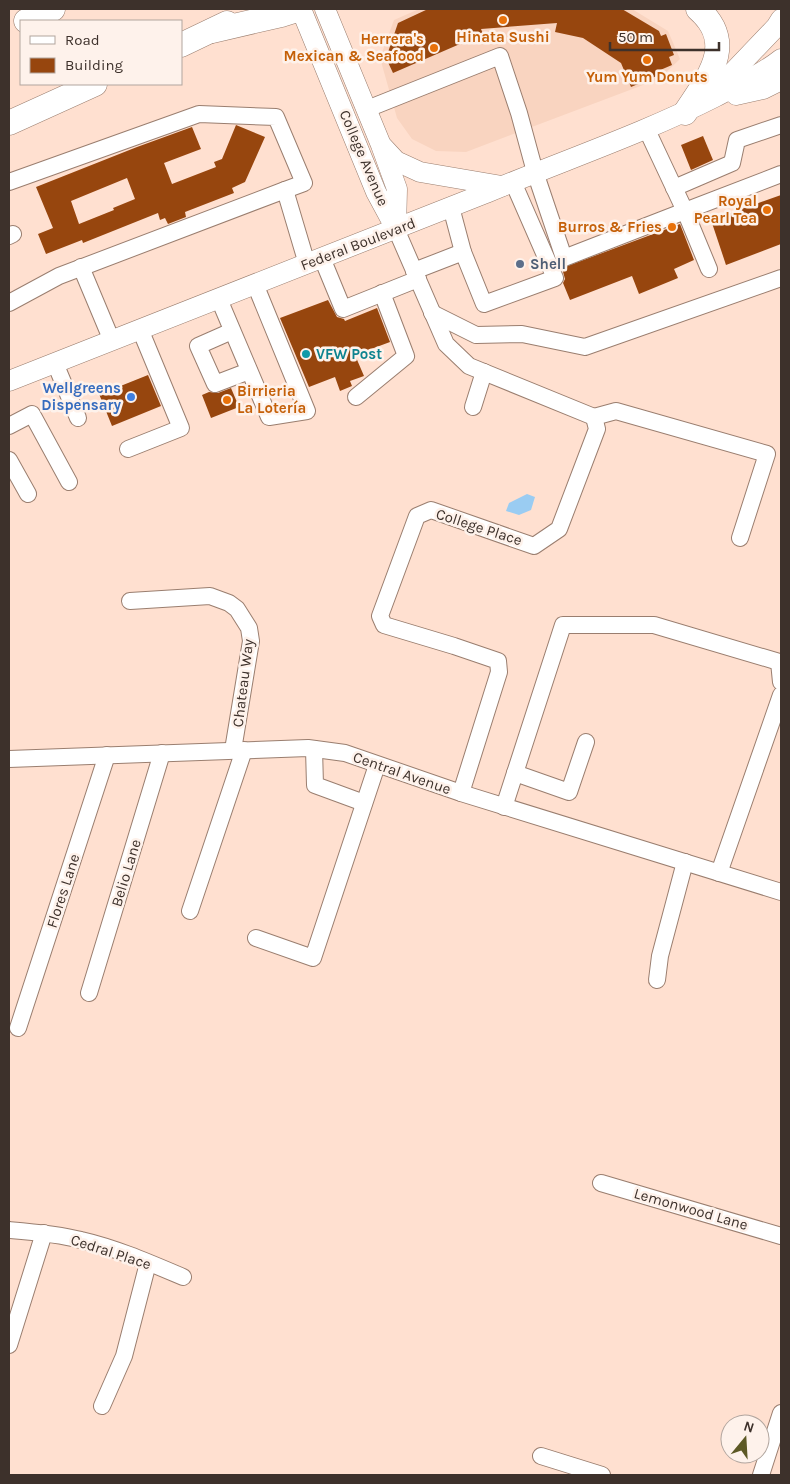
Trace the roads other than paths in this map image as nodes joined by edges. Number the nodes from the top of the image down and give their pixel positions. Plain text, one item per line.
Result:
1 (53, 9) edge
2 (255, 9) edge
3 (325, 9) edge
4 (698, 9) edge
5 (294, 11) edge
6 (781, 18) edge
7 (28, 20) edge
8 (212, 31) junction
9 (182, 45) edge
10 (781, 59) edge
11 (781, 80) edge
12 (93, 85) edge
13 (705, 102) junction
14 (366, 110) junction
15 (685, 113) junction
16 (9, 123) edge
17 (781, 125) edge
18 (646, 128) junction
19 (382, 145) junction
20 (535, 172) junction
21 (781, 174) edge
22 (9, 182) edge
23 (508, 184) junction
24 (674, 188) junction
25 (285, 190) junction
26 (451, 207) junction
27 (685, 211) junction
28 (396, 229) junction
29 (463, 252) junction
30 (315, 261) junction
31 (81, 267) junction
32 (709, 269) dead end
33 (416, 275) junction
34 (781, 278) edge
35 (256, 284) junction
36 (382, 294) junction
37 (219, 299) junction
38 (9, 303) edge
39 (432, 313) junction
40 (140, 329) junction
41 (232, 331) junction
42 (112, 341) junction
43 (55, 363) junction
44 (249, 371) junction
45 (484, 372) junction
46 (9, 381) edge
47 (356, 397) dead end
48 (473, 407) dead end
49 (594, 417) junction
50 (78, 418) dead end
51 (9, 426) edge
52 (128, 449) dead end
53 (9, 460) edge
54 (69, 482) dead end
55 (28, 494) dead end
56 (740, 538) dead end
57 (130, 601) dead end
58 (781, 682) edge
59 (781, 695) edge
60 (586, 742) dead end
61 (314, 749) junction
62 (238, 750) junction
63 (162, 753) junction
64 (107, 755) junction
65 (9, 759) edge
66 (377, 764) junction
67 (515, 773) junction
68 (461, 793) junction
69 (364, 803) junction
70 (504, 807) junction
71 (685, 862) junction
72 (719, 873) junction
73 (781, 892) edge
74 (190, 911) dead end
75 (256, 938) dead end
76 (657, 980) dead end
77 (89, 992) dead end
78 (18, 1028) dead end
79 (601, 1183) dead end
80 (9, 1230) edge
81 (44, 1233) junction
82 (781, 1236) edge
83 (148, 1263) junction
84 (183, 1277) dead end
85 (9, 1345) edge
86 (102, 1406) dead end
87 (781, 1413) edge
88 (541, 1456) dead end
89 (602, 1475) edge
90 (761, 1475) edge

1 - 7 highway
2 - 8 highway
3 - 14 main road, College Avenue
4 - 15 highway
5 - 8 highway
5 - 28 main road, College Avenue
6 - 13 main road, Federal Boulevard
8 - 9 highway
10 - 13 main road, Federal Boulevard
11 - 13 main road
12 - 16 highway
13 - 15 main road, Federal Boulevard
14 - 19 main road, College Avenue
14 - 20 street
15 - 18 main road, Federal Boulevard
17 - 24 street
18 - 20 main road, Federal Boulevard
18 - 24 street
19 - 23 main road
19 - 28 main road, College Avenue
20 - 23 main road, Federal Boulevard
20 - 27 street
21 - 27 street
22 - 25 street
23 - 26 main road, Federal Boulevard
23 - 29 street
24 - 27 street
25 - 30 street
25 - 31 street
26 - 28 main road, Federal Boulevard
26 - 29 street
27 - 32 street
28 - 30 main road, Federal Boulevard
28 - 33 street
29 - 33 street
30 - 35 main road, Federal Boulevard
30 - 36 street
31 - 38 street
31 - 42 street
33 - 36 street
33 - 39 street
34 - 39 street
35 - 37 main road, Federal Boulevard
35 - 44 street
36 - 47 street
37 - 40 main road, Federal Boulevard
37 - 41 street
39 - 45 street
40 - 42 main road, Federal Boulevard
40 - 52 street
41 - 44 street
41 - 44 street
42 - 43 main road, Federal Boulevard
43 - 46 main road, Federal Boulevard
43 - 50 street
45 - 48 street
45 - 49 street
49 - 56 street
49 - 68 street, College Place
51 - 54 street
53 - 55 street
57 - 62 street, Chateau Way
58 - 67 street
59 - 72 street
60 - 67 street
61 - 62 street, Central Avenue
61 - 66 street, Central Avenue
61 - 69 street
62 - 63 street, Central Avenue
62 - 74 street, Chateau Way
63 - 64 street, Central Avenue
63 - 77 street, Belio Lane
64 - 65 street, Central Avenue
64 - 78 street, Flores Lane
66 - 68 street, Central Avenue
66 - 69 street
67 - 70 street
68 - 70 street, Central Avenue
69 - 75 street
70 - 71 street, Central Avenue
71 - 72 street, Central Avenue
71 - 76 street
72 - 73 street, Central Avenue
79 - 82 street, Lemonwood Lane
80 - 81 street, Cedral Place
81 - 83 street, Cedral Place
81 - 85 street
83 - 84 street, Cedral Place
83 - 86 street
87 - 90 street
88 - 89 street

